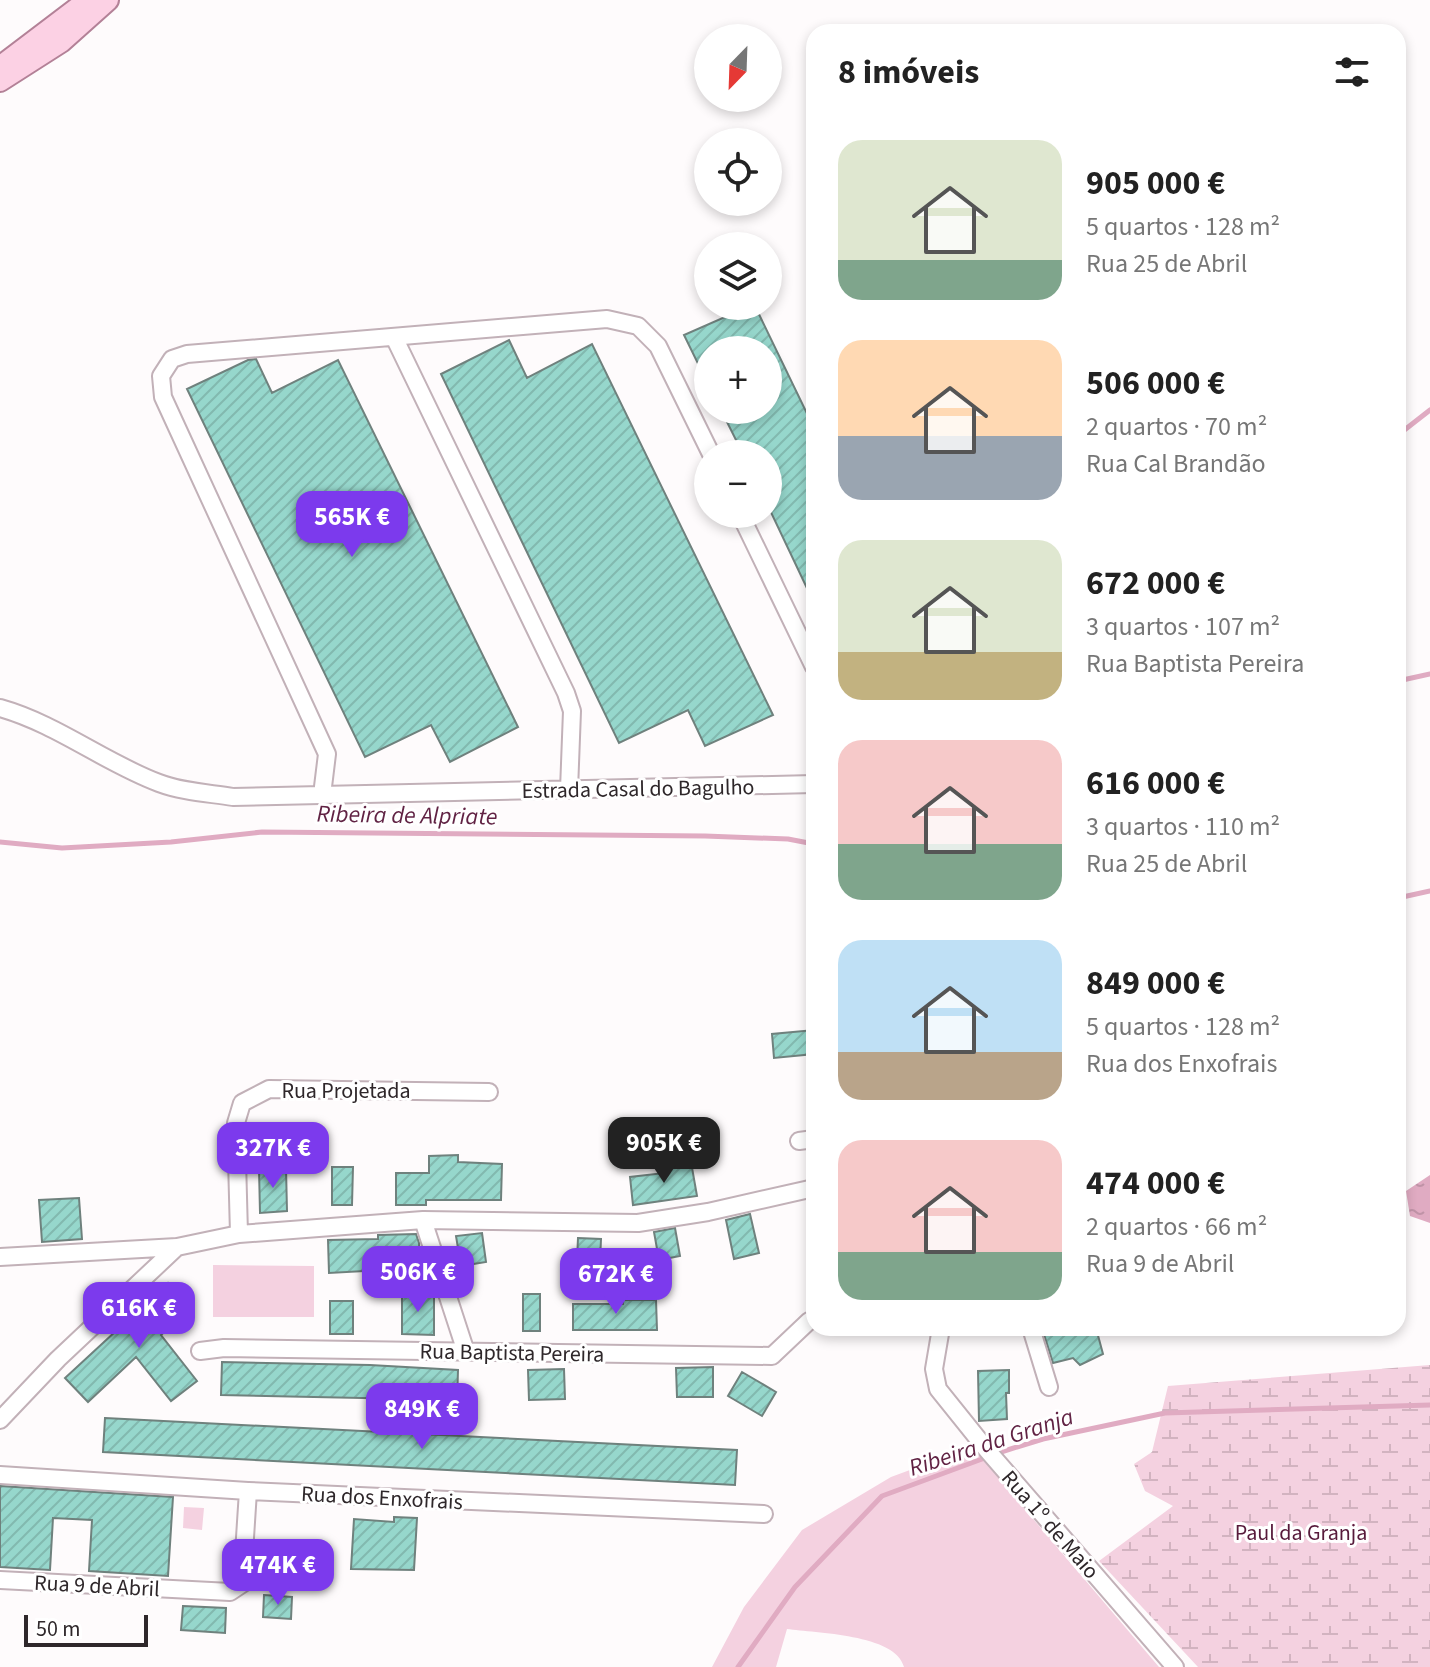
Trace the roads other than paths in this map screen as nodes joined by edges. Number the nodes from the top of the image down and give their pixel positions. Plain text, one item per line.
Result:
1 (88, 0) edge
2 (108, 0) edge
3 (0, 66) edge
4 (0, 81) edge
5 (394, 337) junction
6 (704, 440) edge
7 (747, 528) edge
8 (806, 650) edge
9 (0, 708) edge
10 (806, 784) edge
11 (569, 790) junction
12 (322, 795) junction
13 (489, 1092) dead end
14 (806, 1190) edge
15 (423, 1220) junction
16 (239, 1234) junction
17 (177, 1247) junction
18 (0, 1257) edge
19 (806, 1324) edge
20 (940, 1336) edge
21 (1033, 1336) edge
22 (200, 1351) dead end
23 (466, 1352) junction
24 (1049, 1387) dead end
25 (0, 1420) edge
26 (0, 1475) edge
27 (248, 1491) junction
28 (764, 1514) dead end
29 (0, 1580) edge
30 (1175, 1667) edge

1 - 3 main road
2 - 4 main road
5 - 6 street
5 - 11 street
5 - 12 street
7 - 8 street
9 - 12 street, Estrada Casal do Bagulho
10 - 11 street, Estrada Casal do Bagulho
11 - 12 street, Estrada Casal do Bagulho
13 - 16 street, Rua Projetada
14 - 15 street
15 - 16 street
15 - 23 street
16 - 17 street
17 - 18 street
17 - 25 street
19 - 23 street, Rua Baptista Pereira
20 - 30 street, Rua 1º de Maio
21 - 24 street
22 - 23 street, Rua Baptista Pereira
26 - 27 street, Rua dos Enxofrais
27 - 28 street, Rua dos Enxofrais
27 - 29 street, Rua 9 de Abril

